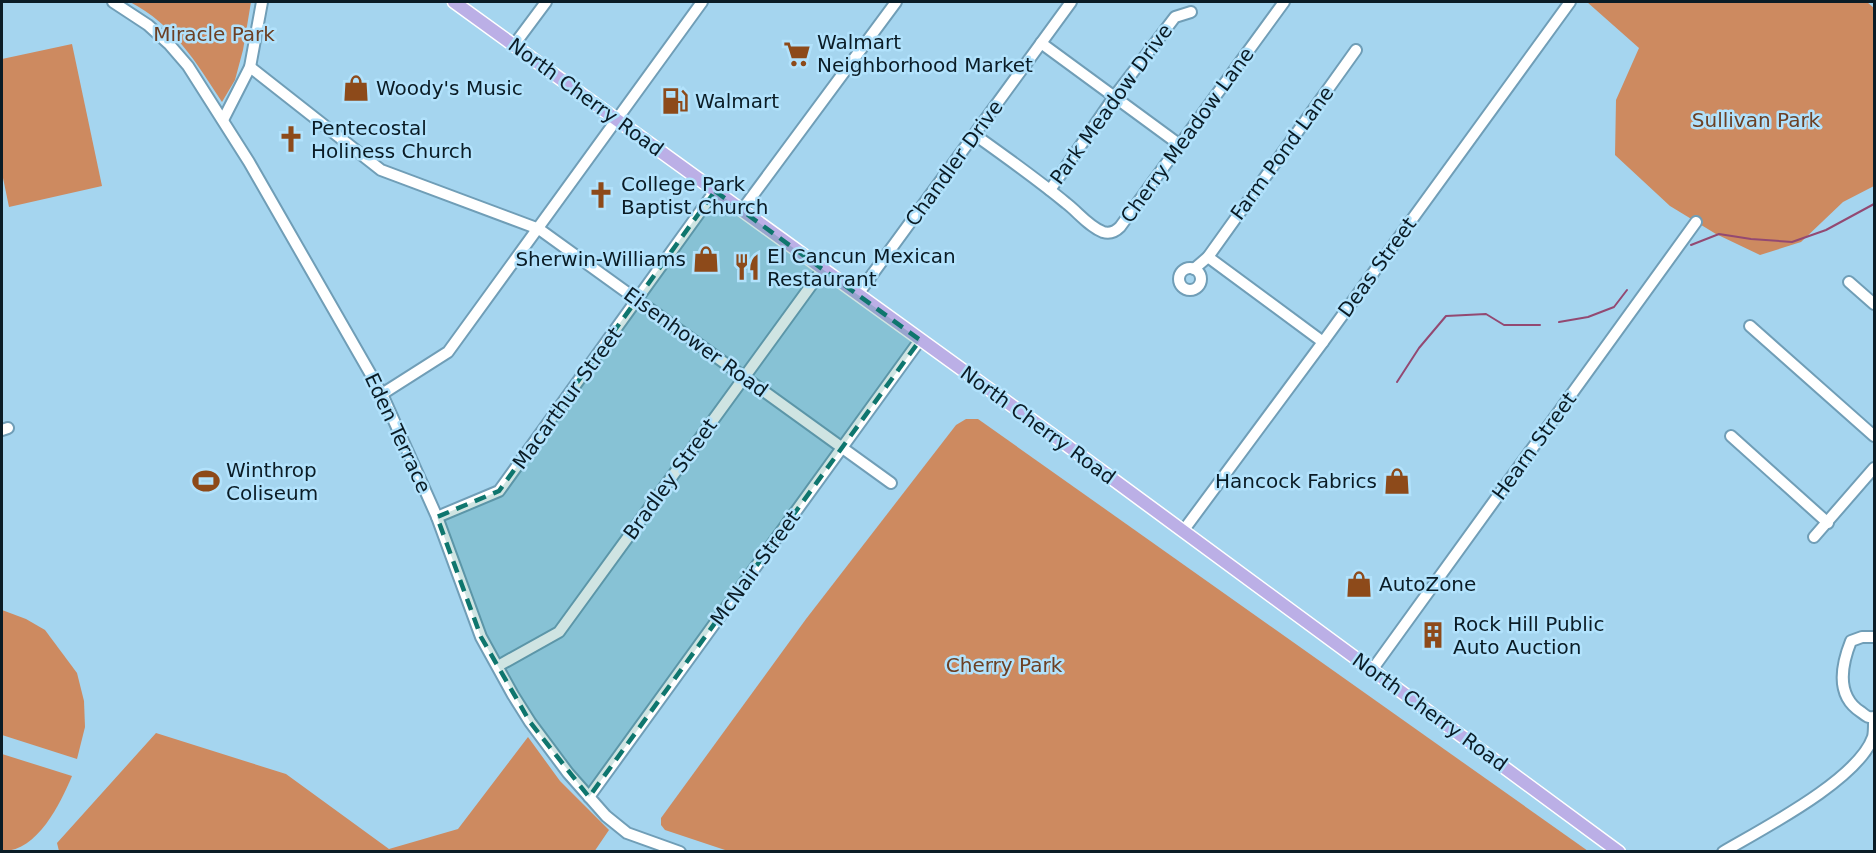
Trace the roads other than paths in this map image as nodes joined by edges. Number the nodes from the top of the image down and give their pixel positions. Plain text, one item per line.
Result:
1 (113, 2) edge
2 (262, 2) edge
3 (454, 2) edge
4 (546, 2) edge
5 (702, 2) edge
6 (896, 2) edge
7 (1071, 2) edge
8 (1284, 2) edge
9 (1570, 2) edge
10 (1191, 12) dead end
11 (1041, 43) junction
12 (514, 45) junction
13 (1356, 50) dead end
14 (250, 67) junction
15 (1114, 97) junction
16 (618, 119) junction
17 (224, 120) junction
18 (975, 135) junction
19 (1179, 145) junction
20 (716, 190) junction
21 (1050, 190) junction
22 (742, 210) junction
23 (1696, 222) dead end
24 (539, 229) junction
25 (1208, 257) junction
26 (823, 269) junction
27 (1194, 269) dead end
28 (1849, 282) dead end
29 (858, 294) junction
30 (638, 300) junction
31 (1875, 304) edge
32 (1750, 326) dead end
33 (920, 340) junction
34 (1323, 342) junction
35 (745, 376) junction
36 (382, 394) junction
37 (1731, 436) dead end
38 (1875, 436) edge
39 (842, 448) junction
40 (1875, 468) edge
41 (891, 483) dead end
42 (437, 517) junction
43 (1828, 523) junction
44 (1183, 531) junction
45 (1814, 537) dead end
46 (1875, 637) edge
47 (498, 666) junction
48 (1372, 670) junction
49 (1875, 717) edge
50 (1875, 723) edge
51 (589, 796) junction
52 (675, 851) edge
53 (1619, 852) edge
54 (1723, 852) edge

1 - 17 street, Eden Terrace
2 - 14 street
3 - 12 main road, North Cherry Road
4 - 12 street
5 - 16 street
6 - 22 street
7 - 11 street, Chandler Drive
8 - 19 street, Cherry Meadow Lane
9 - 34 street, Deas Street
10 - 15 street, Park Meadow Drive
11 - 15 street
11 - 18 street, Chandler Drive
12 - 16 main road, North Cherry Road
13 - 25 street, Farm Pond Lane
14 - 17 street
14 - 24 street, Eisenhower Road
15 - 19 street
15 - 21 street, Park Meadow Drive
16 - 20 main road, North Cherry Road
16 - 24 street
17 - 36 street, Eden Terrace
18 - 21 street, Park Meadow Drive
18 - 29 street, Chandler Drive
19 - 21 street, Cherry Meadow Lane
20 - 22 main road, North Cherry Road
20 - 30 street, Macarthur Street
22 - 26 main road, North Cherry Road
23 - 48 street, Hearn Street
24 - 30 street, Eisenhower Road
24 - 36 street
25 - 27 street, Farm Pond Lane
25 - 34 street
26 - 29 main road, North Cherry Road
26 - 35 street, Bradley Street
28 - 31 street
29 - 33 main road, North Cherry Road
30 - 35 street, Eisenhower Road
30 - 42 street, Macarthur Street
32 - 38 street
33 - 39 street, McNair Street
33 - 44 main road, North Cherry Road
34 - 44 street, Deas Street
35 - 39 street, Eisenhower Road
35 - 47 street, Bradley Street
36 - 42 street, Eden Terrace
37 - 43 street
39 - 41 street, Eisenhower Road
39 - 51 street, McNair Street
40 - 43 street
42 - 47 street, Eden Terrace
43 - 45 street
44 - 48 main road, North Cherry Road
46 - 49 street
47 - 51 street, Eden Terrace
48 - 53 main road, North Cherry Road
50 - 54 street
51 - 52 street, Eden Terrace

